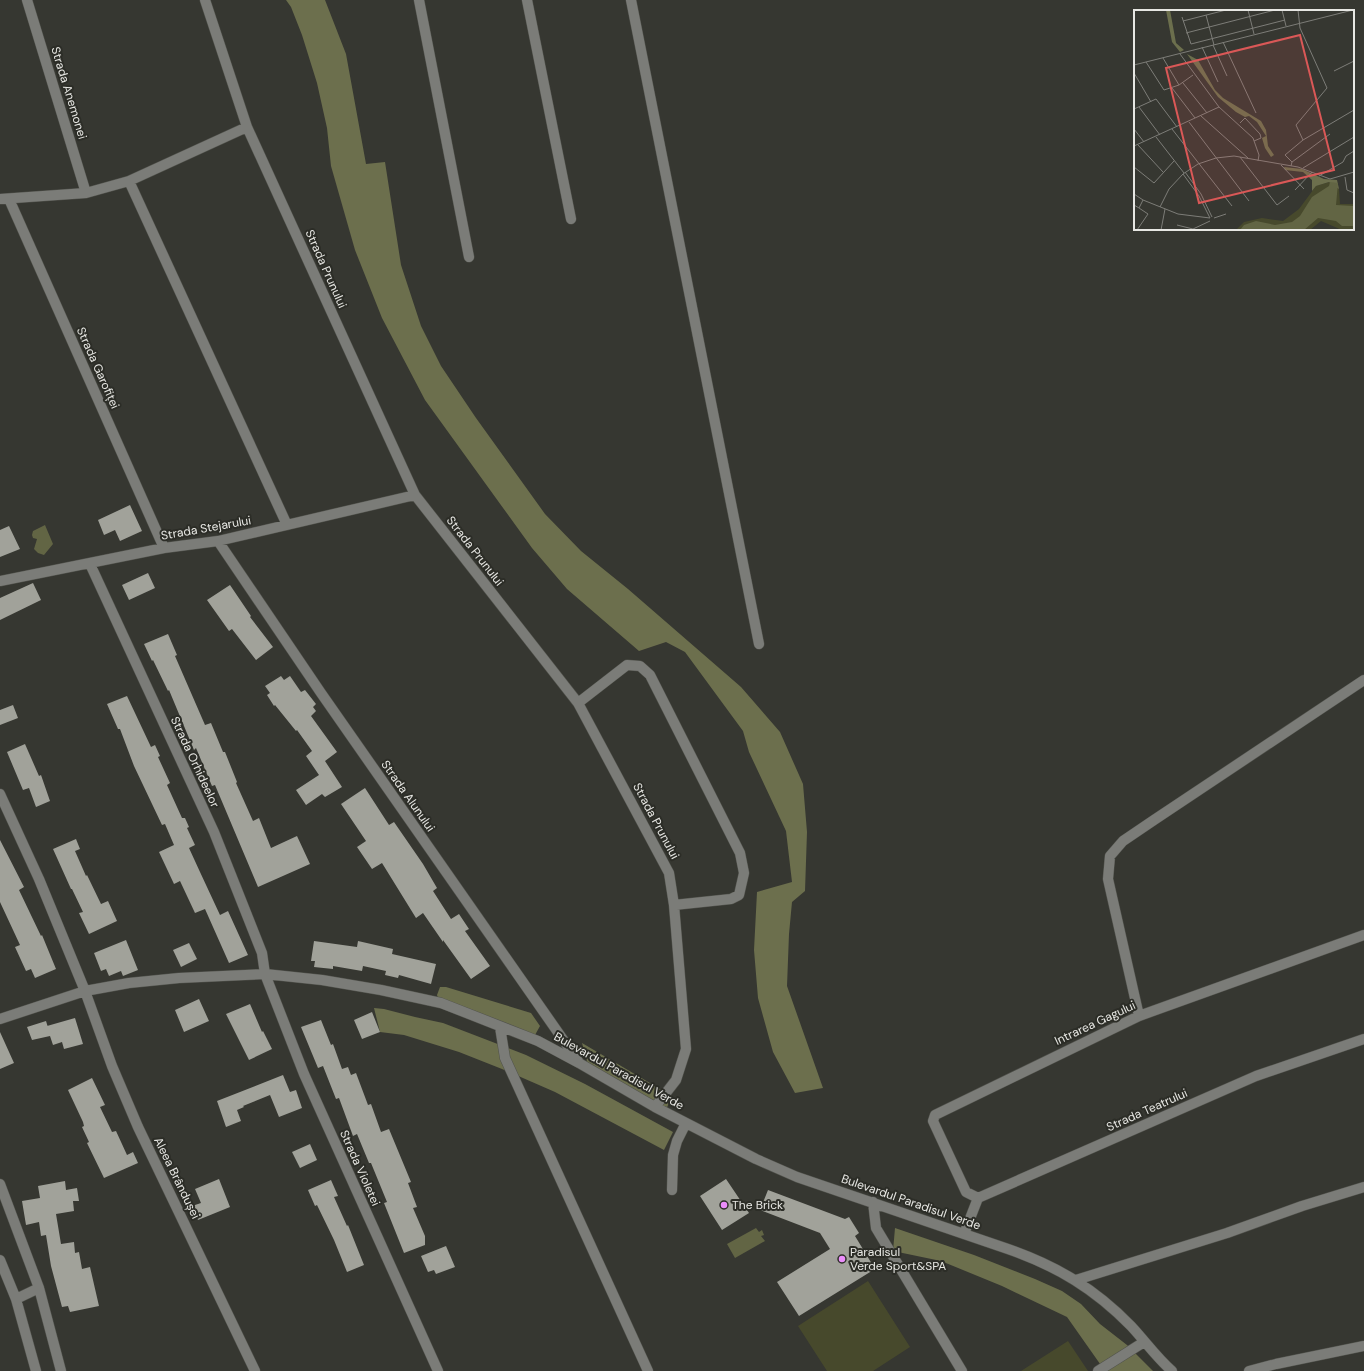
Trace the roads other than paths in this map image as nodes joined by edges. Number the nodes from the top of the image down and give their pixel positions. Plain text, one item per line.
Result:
1 (27, 0) edge
2 (205, 0) edge
3 (419, 0) edge
4 (527, 0) edge
5 (631, 0) edge
6 (247, 127) junction
7 (129, 181) junction
8 (86, 193) junction
9 (4, 199) edge
10 (571, 219) dead end
11 (469, 257) dead end
12 (415, 495) junction
13 (287, 525) junction
14 (218, 541) junction
15 (164, 548) junction
16 (90, 564) junction
17 (0, 581) edge
18 (758, 644) dead end
19 (1364, 680) edge
20 (578, 703) junction
21 (0, 794) edge
22 (674, 906) junction
23 (1364, 935) edge
24 (265, 974) junction
25 (85, 991) junction
26 (1139, 1016) junction
27 (0, 1019) edge
28 (500, 1027) junction
29 (1364, 1039) edge
30 (579, 1063) junction
31 (655, 1107) junction
32 (686, 1122) junction
33 (0, 1184) edge
34 (1364, 1187) edge
35 (672, 1190) dead end
36 (978, 1198) junction
37 (873, 1202) junction
38 (964, 1234) junction
39 (0, 1260) edge
40 (1076, 1280) junction
41 (39, 1288) junction
42 (16, 1299) junction
43 (1144, 1342) junction
44 (1364, 1346) edge
45 (960, 1370) edge
46 (36, 1371) edge
47 (61, 1371) edge
48 (255, 1371) edge
49 (438, 1371) edge
50 (648, 1371) edge
51 (1098, 1371) edge
52 (1172, 1371) edge
53 (1249, 1371) edge

1 - 8 street, Strada Anemonei
2 - 6 street, Strada Prunului
3 - 11 street
4 - 10 street
5 - 18 street
6 - 7 street, Strada Garofiței
6 - 12 street, Strada Prunului
7 - 8 street, Strada Garofiței
7 - 13 street
8 - 9 street, Strada Garofiței
9 - 15 street, Strada Garofiței
12 - 13 street, Strada Stejarului
12 - 20 street, Strada Prunului
13 - 14 street, Strada Stejarului
14 - 15 street, Strada Stejarului
14 - 30 street, Strada Alunului
15 - 16 street, Strada Stejarului
16 - 17 street, Strada Stejarului
16 - 24 street, Strada Orhideelor
19 - 26 street
20 - 22 street, Strada Prunului
20 - 22 street
21 - 25 street
22 - 31 street, Strada Prunului
23 - 26 street, Intrarea Gagului
24 - 25 street, Bulevardul Paradisul Verde
24 - 28 street, Bulevardul Paradisul Verde
24 - 49 street, Strada Violetei
25 - 27 street, Bulevardul Paradisul Verde
25 - 48 street, Aleea Brândușei
26 - 36 street, Intrarea Gagului
28 - 30 street, Bulevardul Paradisul Verde
28 - 50 street
29 - 36 street, Strada Teatrului
30 - 31 street, Bulevardul Paradisul Verde
31 - 32 street, Bulevardul Paradisul Verde
32 - 35 street
32 - 37 street, Bulevardul Paradisul Verde
33 - 41 street
34 - 40 street
36 - 38 street
37 - 38 street, Bulevardul Paradisul Verde
37 - 45 street
38 - 40 street, Bulevardul Paradisul Verde
39 - 42 street
40 - 43 street, Bulevardul Paradisul Verde
41 - 42 street
41 - 47 street
42 - 46 street
43 - 51 street
43 - 52 street, Bulevardul Paradisul Verde
44 - 53 street

